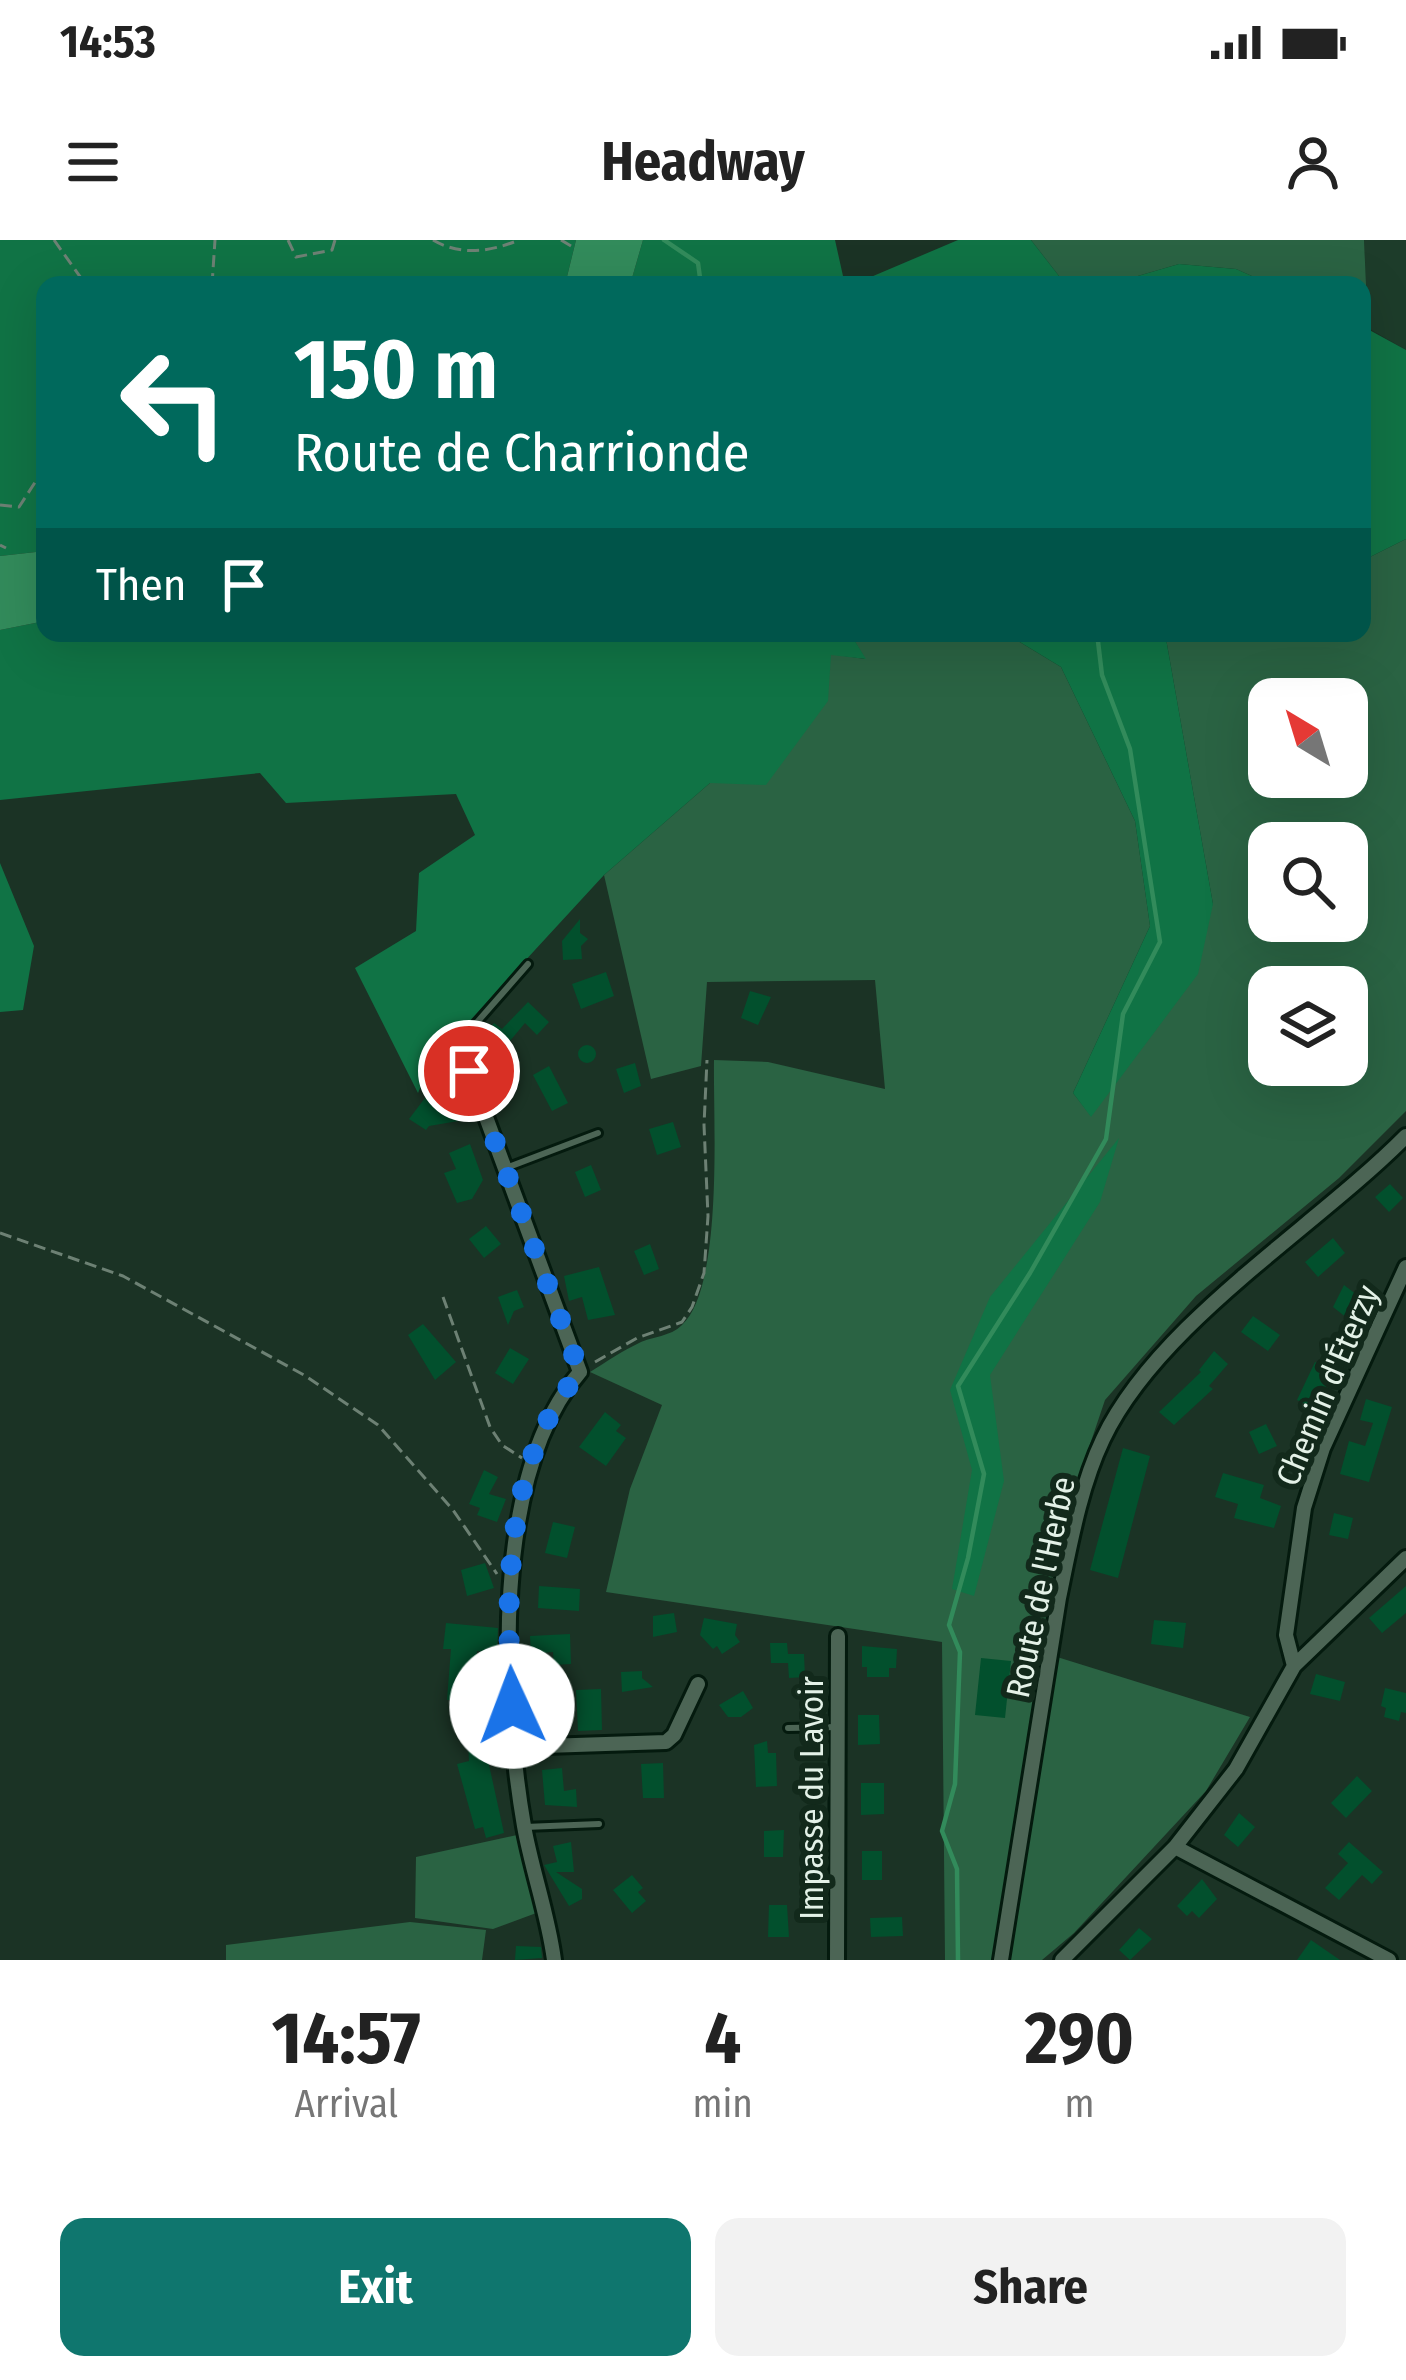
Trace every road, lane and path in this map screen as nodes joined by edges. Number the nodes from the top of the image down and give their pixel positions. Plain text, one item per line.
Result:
1 (54, 240) edge
2 (215, 240) edge
3 (288, 240) edge
4 (335, 240) edge
5 (433, 240) edge
6 (519, 240) edge
7 (561, 240) edge
8 (571, 245) dead end
9 (80, 276) edge
10 (213, 276) edge
11 (36, 480) edge
12 (0, 505) edge
13 (528, 964) dead end
14 (707, 1060) dead end
15 (469, 1071) joint
16 (598, 1133) dead end
17 (1406, 1136) edge
18 (506, 1168) junction
19 (0, 1233) edge
20 (1406, 1267) edge
21 (443, 1297) dead end
22 (580, 1372) junction
23 (530, 1462) junction
24 (1406, 1558) edge
25 (511, 1595) junction
26 (838, 1636) dead end
27 (1294, 1666) junction
28 (698, 1684) dead end
29 (838, 1727) junction
30 (788, 1728) dead end
31 (515, 1747) junction
32 (599, 1824) dead end
33 (524, 1827) junction
34 (1175, 1847) junction
35 (554, 1960) edge
36 (837, 1960) edge
37 (1001, 1960) edge
38 (1062, 1960) edge
39 (1389, 1960) edge

1 - 9 path
2 - 10 path
3 - 4 path
5 - 6 path
7 - 8 path
11 - 12 path
13 - 15 lane
14 - 22 path
15 - 18 street
16 - 18 lane
17 - 37 street, Route de l'Herbe
18 - 22 street
19 - 25 path
20 - 27 street, Chemin d'Éterzy
21 - 23 path
22 - 23 street
23 - 25 street
24 - 27 street
25 - 31 street
26 - 29 street, Impasse du Lavoir
27 - 34 street
28 - 31 street
29 - 30 lane
29 - 36 street, Impasse du Lavoir
31 - 33 street
32 - 33 lane
33 - 35 street
34 - 38 street
34 - 39 street

